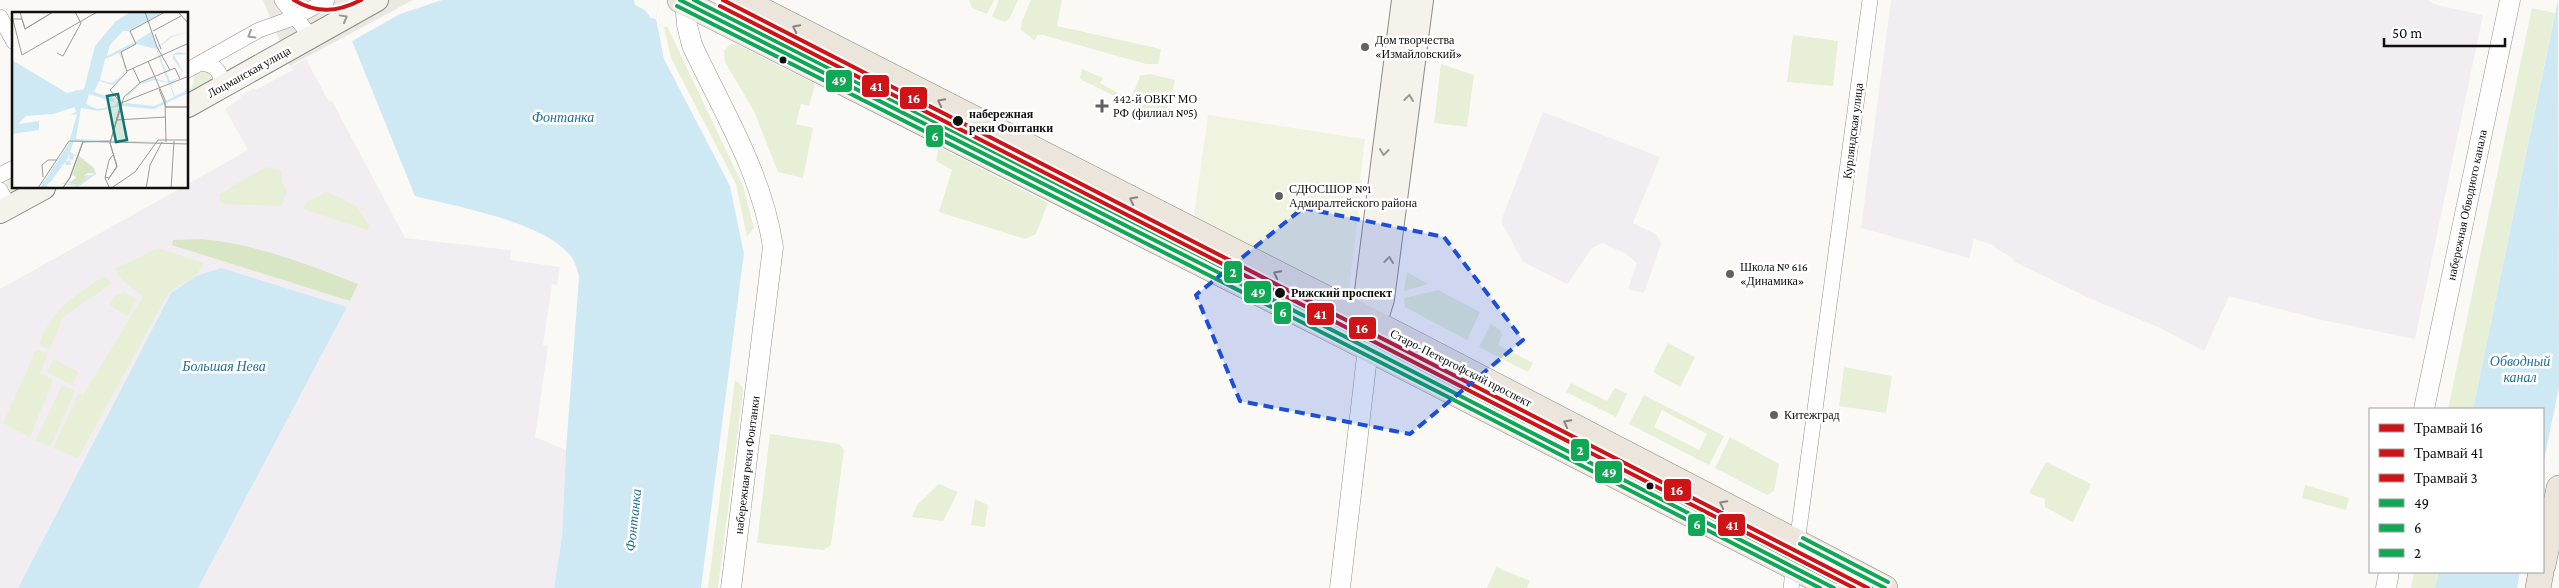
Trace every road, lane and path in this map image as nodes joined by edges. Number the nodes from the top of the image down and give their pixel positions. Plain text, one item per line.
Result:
1 (282, 0) edge
2 (327, 0) edge
3 (377, 0) edge
4 (742, 0) edge
5 (1403, 0) edge
6 (1422, 0) edge
7 (1870, 0) edge
8 (2510, 0) edge
9 (683, 1) edge
10 (0, 17) edge
11 (296, 17) junction
12 (311, 37) junction
13 (12, 38) edge
14 (202, 62) junction
15 (189, 69) edge
16 (218, 89) junction
17 (189, 105) edge
18 (12, 169) edge
19 (0, 175) edge
20 (41, 189) edge
21 (3, 203) edge
22 (1371, 322) junction
23 (1368, 348) junction
24 (2424, 408) edge
25 (2559, 488) edge
26 (1797, 543) junction
27 (2544, 560) edge
28 (2389, 573) edge
29 (2541, 573) edge
30 (1792, 578) edge
31 (732, 588) edge
32 (1340, 588) edge
33 (1834, 588) edge
34 (1885, 588) edge
35 (2386, 588) edge
36 (2538, 588) edge

1 - 11 street
2 - 11 street
12 -> 3 main road, Лоцманская улица
22 -> 4 main road, Старо-Петергофский проспект
5 -> 22 main road
22 -> 6 main road
7 - 26 street, Курляндская улица
8 - 24 street, набережная Обводного канала
9 - 23 main road, Старо-Петергофский проспект
9 - 31 street, набережная реки Фонтанки
10 - 13 street
11 - 12 street
11 -> 14 street
12 - 16 main road, Лоцманская улица
14 - 15 street
14 - 16 street
16 - 17 main road, Лоцманская улица
18 - 19 street
20 - 21 main road
22 - 23 main road
26 -> 22 main road, Старо-Петергофский проспект
23 - 30 main road, Старо-Петергофский проспект
23 - 32 street
25 - 27 main road
26 - 30 street, Курляндская улица
26 - 34 main road, Старо-Петергофский проспект
28 - 35 street
29 - 36 main road
30 - 33 main road, Старо-Петергофский проспект

